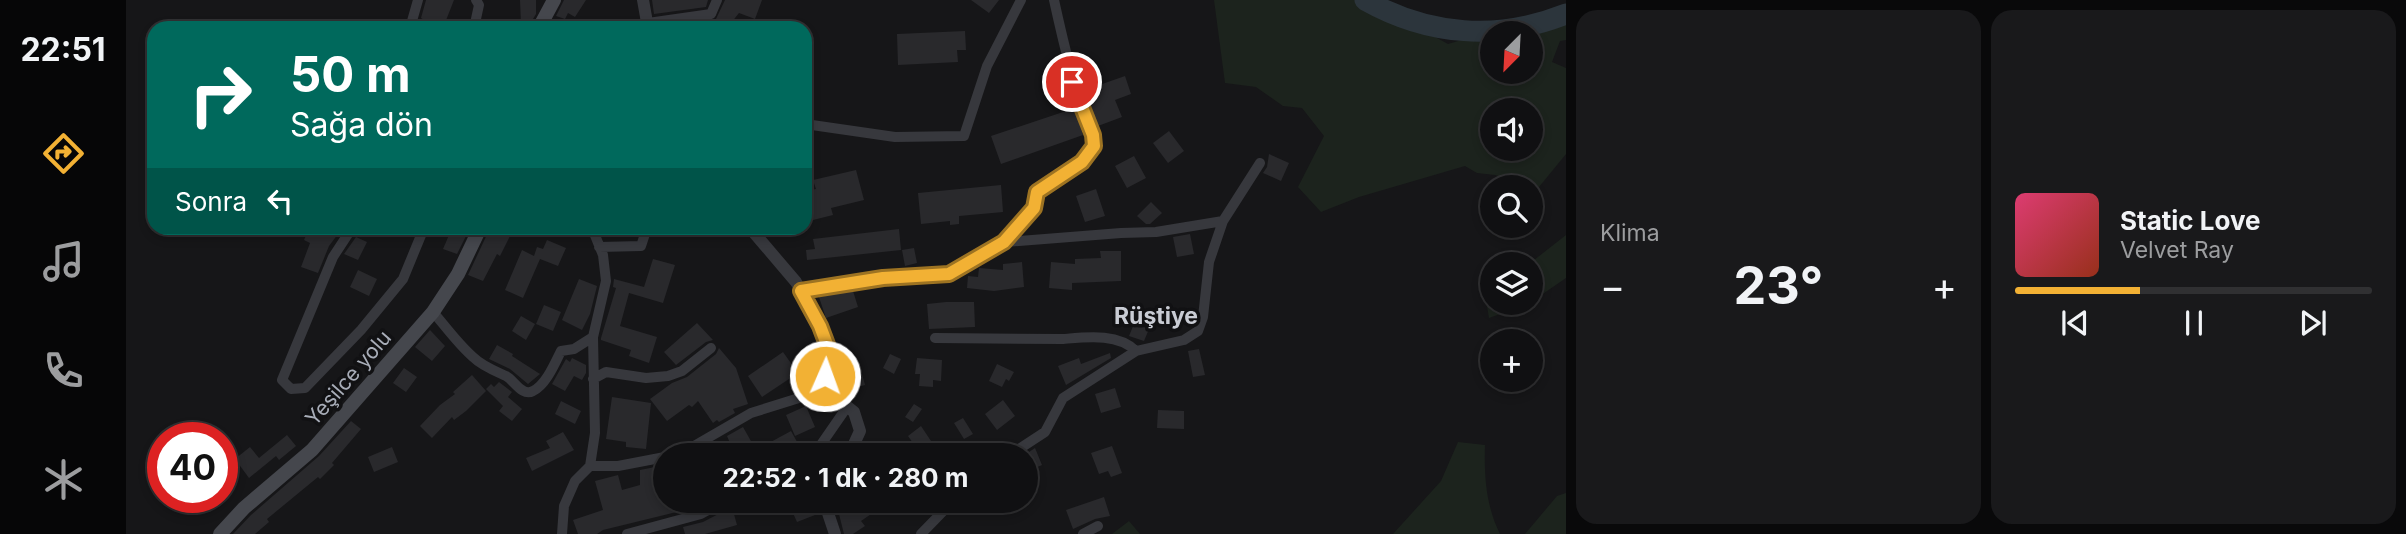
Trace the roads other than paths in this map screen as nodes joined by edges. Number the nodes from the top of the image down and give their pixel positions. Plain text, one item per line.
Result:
1 (418, 0) edge
2 (476, 0) edge
3 (554, 0) edge
4 (642, 0) edge
5 (717, 0) edge
6 (1021, 0) edge
7 (1054, 0) edge
8 (412, 21) edge
9 (476, 21) edge
10 (545, 21) edge
11 (646, 21) edge
12 (674, 21) edge
13 (812, 125) edge
14 (1260, 163) dead end
15 (1223, 221) junction
16 (347, 235) edge
17 (421, 235) edge
18 (477, 235) edge
19 (595, 235) edge
20 (645, 235) edge
21 (756, 235) edge
22 (1004, 242) junction
23 (599, 247) junction
24 (801, 291) junction
25 (433, 312) junction
26 (593, 337) junction
27 (934, 338) dead end
28 (711, 348) dead end
29 (1136, 351) junction
30 (593, 379) junction
31 (820, 385) junction
32 (847, 407) junction
33 (699, 443) edge
34 (822, 443) edge
35 (854, 443) edge
36 (1028, 443) edge
37 (653, 459) edge
38 (590, 466) junction
39 (703, 513) edge
40 (828, 513) edge
41 (941, 513) edge
42 (1098, 526) dead end
43 (220, 534) edge
44 (562, 534) edge
45 (627, 534) edge
46 (835, 534) edge
47 (921, 534) edge
48 (1083, 534) edge

1 - 8 street
2 - 9 street
3 - 10 main road
4 - 11 street
5 - 12 street
6 - 13 street
7 - 22 street
14 - 15 street
15 - 22 street
15 - 29 street
16 - 17 street
18 - 25 main road, Yeşilce yolu
19 - 23 street
20 - 23 street
21 - 24 street
22 - 24 street
23 - 26 street
24 - 31 street
25 - 26 street
25 - 43 main road, Yeşilce yolu
26 - 30 street
27 - 29 street
28 - 30 street
29 - 36 street
30 - 38 street
31 - 32 street
31 - 33 street
32 - 34 street
32 - 35 street
37 - 38 street
38 - 44 street
39 - 45 street
40 - 46 street
41 - 47 street
42 - 48 street

